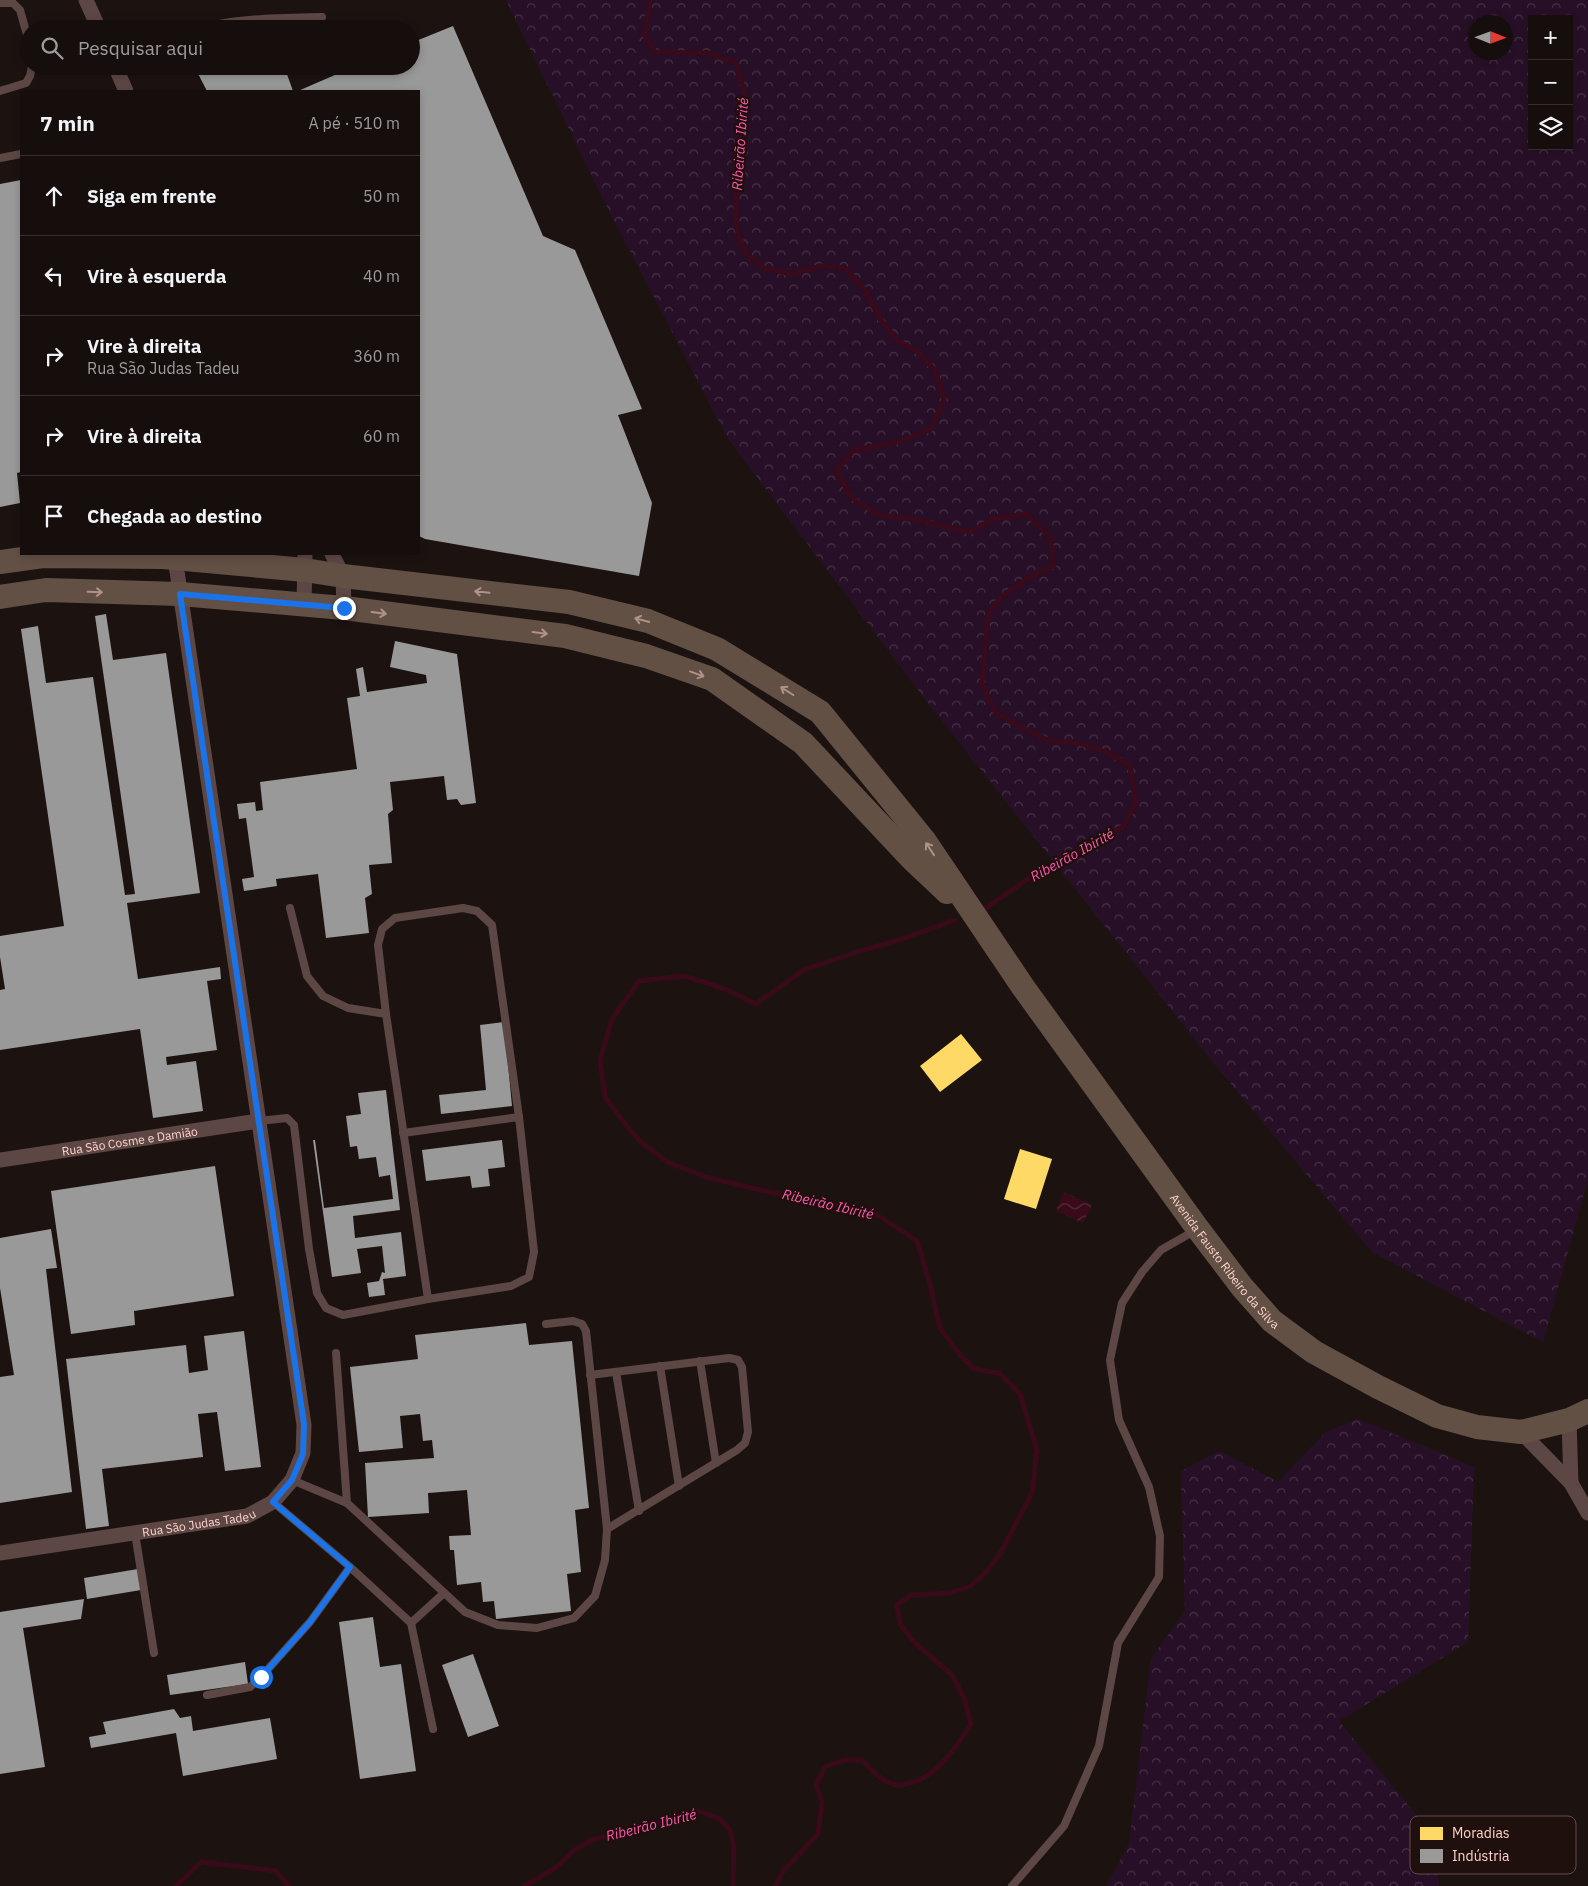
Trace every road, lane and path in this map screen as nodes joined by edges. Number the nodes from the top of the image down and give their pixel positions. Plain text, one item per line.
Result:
1 (86, 0) edge
2 (0, 3) edge
3 (322, 18) dead end
4 (23, 20) edge
5 (95, 20) edge
6 (249, 20) edge
7 (30, 75) edge
8 (119, 75) edge
9 (126, 90) edge
10 (0, 91) edge
11 (20, 154) edge
12 (0, 158) edge
13 (332, 555) edge
14 (43, 556) junction
15 (157, 556) edge
16 (0, 562) edge
17 (305, 562) edge
18 (343, 576) junction
19 (46, 590) junction
20 (180, 594) junction
21 (0, 597) edge
22 (304, 605) junction
23 (344, 608) junction
24 (820, 712) junction
25 (803, 742) junction
26 (290, 908) dead end
27 (976, 919) junction
28 (386, 1014) junction
29 (520, 1117) junction
30 (259, 1121) junction
31 (403, 1133) junction
32 (0, 1160) edge
33 (1198, 1229) junction
34 (428, 1299) junction
35 (546, 1324) dead end
36 (336, 1352) dead end
37 (700, 1361) junction
38 (660, 1366) junction
39 (616, 1372) junction
40 (590, 1375) junction
41 (1579, 1415) edge
42 (1521, 1432) junction
43 (716, 1463) junction
44 (292, 1480) junction
45 (1571, 1483) junction
46 (679, 1486) junction
47 (273, 1502) junction
48 (347, 1504) junction
49 (639, 1511) junction
50 (1588, 1513) edge
51 (607, 1529) junction
52 (135, 1532) junction
53 (0, 1553) edge
54 (350, 1567) junction
55 (444, 1593) junction
56 (411, 1623) junction
57 (154, 1653) dead end
58 (207, 1695) dead end
59 (433, 1728) dead end
60 (1012, 1886) edge

1 - 5 street
2 - 4 lane
3 - 6 lane
7 - 10 lane
8 - 9 street
11 - 12 lane
13 - 18 street
14 - 15 main road
14 - 16 main road
14 - 19 main road
15 - 17 main road
15 - 20 street, Rua São Judas Tadeu
17 - 18 main road
17 - 22 street
18 - 23 street
24 -> 18 main road
19 -> 20 main road
19 - 21 main road
20 - 22 main road
20 - 30 street, Rua São Judas Tadeu
22 - 23 main road
23 -> 25 main road
24 - 25 main road
27 -> 24 main road
25 - 27 main road
26 - 28 lane
27 - 33 main road, Avenida Fausto Ribeiro da Silva
28 - 29 lane
28 - 31 lane
29 - 31 lane
29 - 34 lane
30 - 32 street, Rua São Cosme e Damião
30 - 34 lane
30 - 44 street, Rua São Judas Tadeu
31 - 34 lane
33 - 42 main road, Avenida Fausto Ribeiro da Silva
33 - 60 lane
35 - 40 lane
36 - 48 lane
37 - 38 lane
37 - 43 lane
37 - 43 lane
38 - 39 lane
38 - 46 lane
39 - 40 lane
39 - 49 lane
40 - 51 lane
41 - 42 main road, Avenida Fausto Ribeiro da Silva
41 - 45 street
42 - 45 street
43 - 46 lane
44 - 47 street, Rua São Judas Tadeu
44 - 48 lane
45 - 50 street
46 - 49 lane
47 - 52 street, Rua São Judas Tadeu
47 - 54 lane
48 - 55 lane
49 - 51 lane
51 - 55 lane
52 - 53 street, Rua São Judas Tadeu
52 - 57 lane
54 - 56 lane
54 - 58 lane
55 - 56 lane
56 - 59 lane

